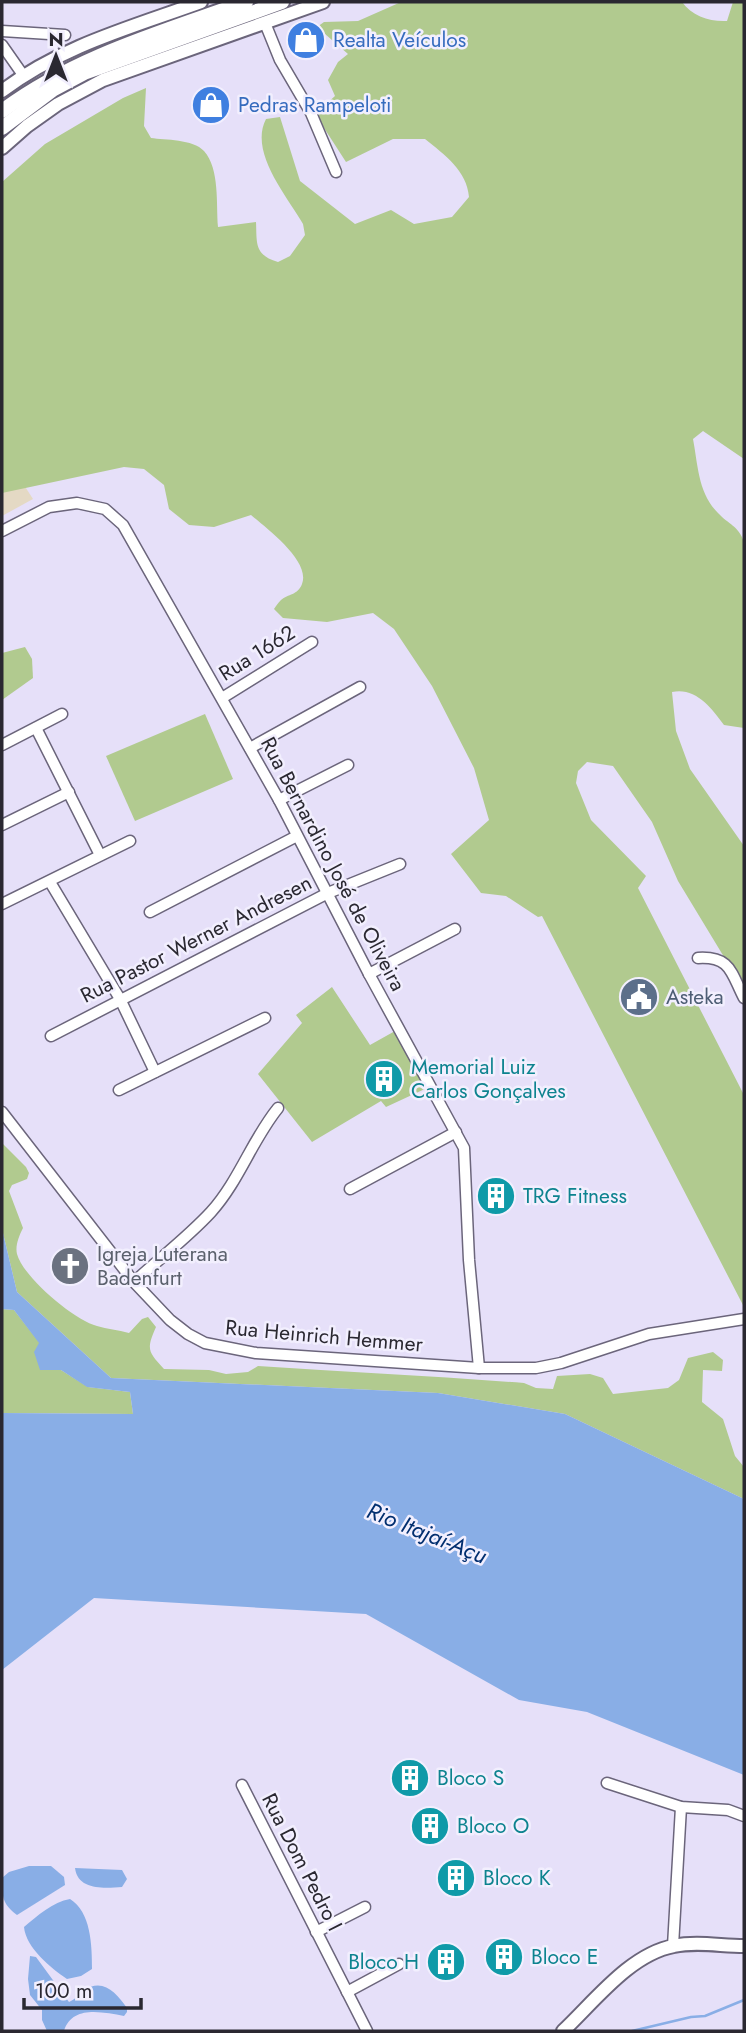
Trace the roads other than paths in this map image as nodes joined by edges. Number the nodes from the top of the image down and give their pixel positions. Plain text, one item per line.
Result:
1 (201, 2) edge
2 (239, 2) edge
3 (246, 2) edge
4 (282, 2) edge
5 (323, 2) edge
6 (217, 12) junction
7 (265, 23) junction
8 (2, 31) edge
9 (65, 35) dead end
10 (2, 45) edge
11 (23, 75) junction
12 (2, 91) edge
13 (2, 111) edge
14 (2, 128) edge
15 (2, 148) edge
16 (336, 172) dead end
17 (2, 531) edge
18 (312, 642) dead end
19 (360, 687) dead end
20 (222, 698) junction
21 (62, 714) dead end
22 (36, 729) junction
23 (2, 745) edge
24 (250, 748) junction
25 (348, 765) dead end
26 (69, 792) junction
27 (279, 800) junction
28 (2, 825) edge
29 (297, 836) junction
30 (130, 841) dead end
31 (100, 855) junction
32 (400, 864) dead end
33 (50, 882) junction
34 (328, 893) junction
35 (2, 904) edge
36 (150, 912) dead end
37 (455, 929) dead end
38 (698, 958) dead end
39 (369, 974) junction
40 (120, 999) junction
41 (744, 999) edge
42 (265, 1018) dead end
43 (51, 1036) dead end
44 (155, 1072) junction
45 (119, 1090) dead end
46 (278, 1108) dead end
47 (2, 1112) edge
48 (456, 1132) junction
49 (350, 1189) dead end
50 (134, 1282) junction
51 (744, 1319) edge
52 (479, 1368) junction
53 (607, 1783) dead end
54 (242, 1785) dead end
55 (681, 1807) junction
56 (744, 1816) edge
57 (365, 1907) dead end
58 (316, 1932) junction
59 (673, 1946) junction
60 (744, 1946) edge
61 (399, 1964) dead end
62 (347, 1992) junction
63 (572, 2028) edge
64 (367, 2031) edge

1 - 11 main road
2 - 6 highway
3 - 6 highway
4 - 14 highway
5 - 7 main road
6 - 13 highway
7 - 15 main road
7 - 16 street
8 - 9 street
10 - 11 street
11 - 12 main road
17 - 20 street, Rua Bernardino José de Oliveira
18 - 20 street, Rua 1662
19 - 24 street
20 - 24 street, Rua Bernardino José de Oliveira
21 - 22 street
22 - 23 street
22 - 26 street
24 - 27 street, Rua Bernardino José de Oliveira
25 - 27 street
26 - 28 street
26 - 31 street
27 - 29 street, Rua Bernardino José de Oliveira
29 - 34 street, Rua Bernardino José de Oliveira
29 - 36 street
30 - 31 street
31 - 33 street
32 - 34 street, Rua Pastor Werner Andresen
33 - 35 street
33 - 40 street
34 - 39 street, Rua Bernardino José de Oliveira
34 - 40 street, Rua Pastor Werner Andresen
37 - 39 street
38 - 41 street
39 - 48 street, Rua Bernardino José de Oliveira
40 - 43 street, Rua Pastor Werner Andresen
40 - 44 street
42 - 44 street
44 - 45 street
46 - 50 street
47 - 50 street, Rua Heinrich Hemmer
48 - 49 street
48 - 52 street, Rua Bernardino José de Oliveira
50 - 52 street, Rua Heinrich Hemmer
51 - 52 street, Rua Heinrich Hemmer
53 - 55 street
54 - 58 street, Rua Dom Pedro I
55 - 56 street
55 - 59 street
57 - 58 street
58 - 62 street, Rua Dom Pedro I
59 - 60 main road
59 - 63 main road
61 - 62 street
62 - 64 street, Rua Dom Pedro I

